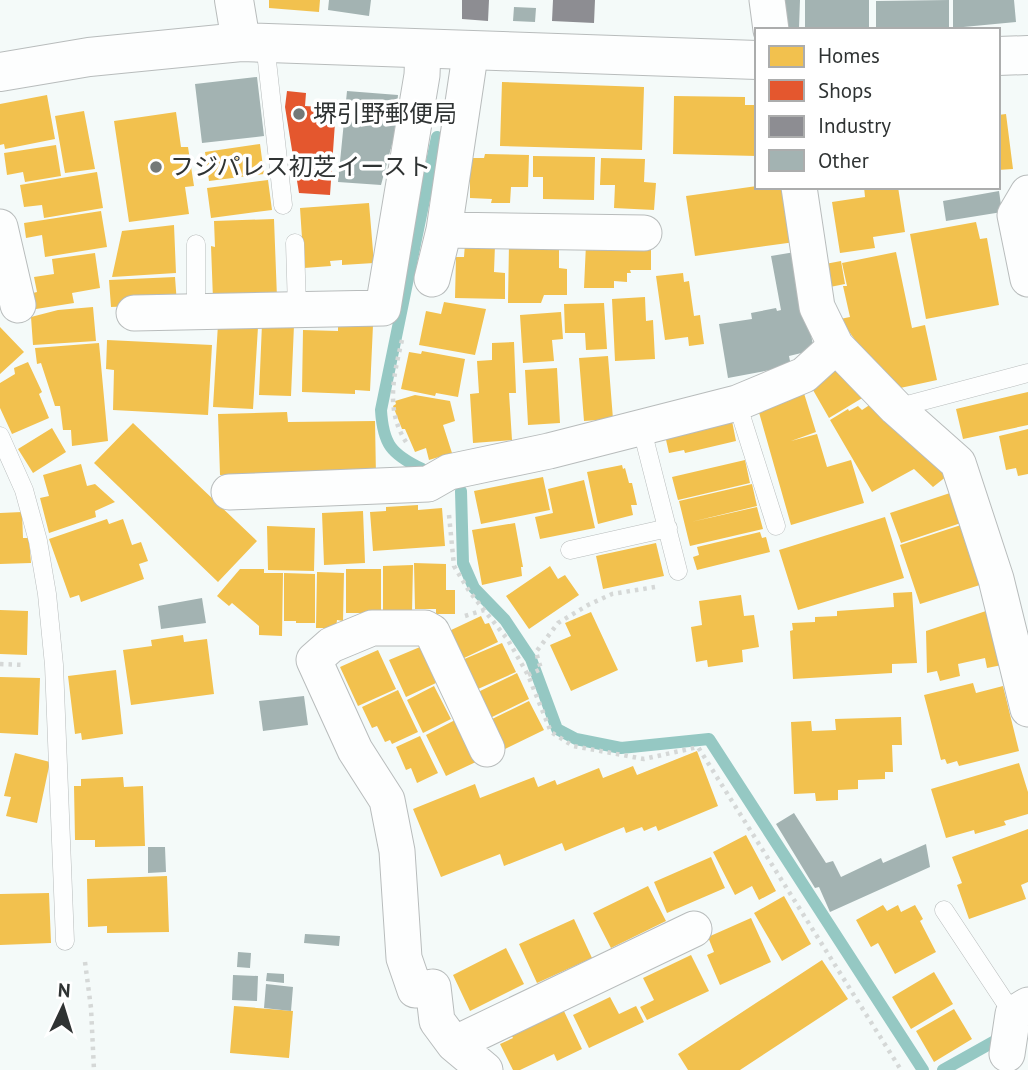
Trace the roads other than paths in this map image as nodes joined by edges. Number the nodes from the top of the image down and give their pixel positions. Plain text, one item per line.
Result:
1 (234, 0) edge
2 (767, 0) edge
3 (771, 28) edge
4 (253, 42) junction
5 (423, 48) junction
6 (471, 50) junction
7 (1028, 55) edge
8 (1000, 56) edge
9 (755, 60) edge
10 (0, 72) edge
11 (799, 189) edge
12 (1028, 193) edge
13 (283, 205) dead end
14 (0, 227) edge
15 (444, 230) junction
16 (644, 233) dead end
17 (295, 243) dead end
18 (196, 244) dead end
19 (432, 279) dead end
20 (1028, 279) edge
21 (18, 305) dead end
22 (297, 309) junction
23 (196, 312) junction
24 (134, 313) dead end
25 (836, 346) junction
26 (1028, 373) edge
27 (737, 403) junction
28 (896, 408) junction
29 (641, 426) junction
30 (0, 436) edge
31 (229, 492) dead end
32 (776, 526) dead end
33 (668, 528) junction
34 (570, 550) dead end
35 (678, 571) dead end
36 (1028, 709) edge
37 (486, 749) dead end
38 (944, 910) dead end
39 (694, 929) dead end
40 (65, 942) road end
41 (1021, 1010) edge
42 (454, 1045) junction
43 (1001, 1065) edge
44 (485, 1070) edge

1 - 4 street
2 - 3 street
4 - 5 street
4 - 10 street
4 - 13 lane
5 - 6 street
5 - 22 street
6 - 9 street
6 - 15 street
7 - 8 street
11 - 25 street
12 - 20 street
14 - 21 street
15 - 16 street
15 - 19 street
17 - 22 lane
18 - 23 lane
22 - 23 street
23 - 24 street
25 - 27 street
25 - 28 street
26 - 28 lane
27 - 29 street
27 - 32 lane
28 - 36 street
29 - 31 street
29 - 33 lane
30 - 40 lane
33 - 34 lane
33 - 35 lane
37 - 42 street
38 - 41 lane
39 - 42 street
41 - 43 street
42 - 44 street

